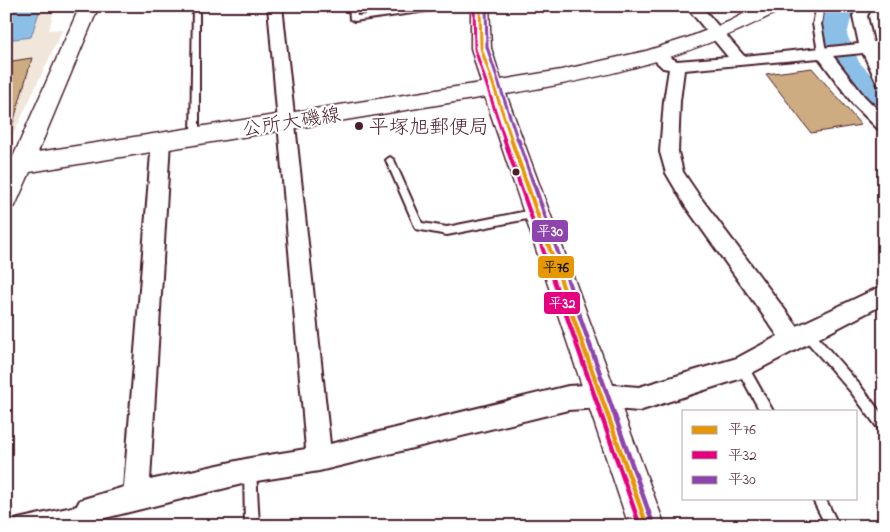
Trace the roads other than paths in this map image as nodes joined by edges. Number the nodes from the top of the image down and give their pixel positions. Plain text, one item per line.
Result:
1 (90, 6) edge
2 (196, 6) edge
3 (275, 6) edge
4 (352, 6) edge
5 (449, 6) edge
6 (480, 6) edge
7 (693, 6) edge
8 (774, 6) edge
9 (821, 6) edge
10 (865, 6) edge
11 (716, 34) junction
12 (884, 46) edge
13 (867, 47) junction
14 (822, 51) junction
15 (655, 54) junction
16 (740, 61) junction
17 (677, 66) junction
18 (884, 81) edge
19 (492, 88) junction
20 (288, 122) junction
21 (884, 125) edge
22 (195, 136) junction
23 (161, 141) junction
24 (390, 160) dead end
25 (14, 166) edge
26 (6, 199) edge
27 (537, 213) junction
28 (884, 294) edge
29 (800, 336) junction
30 (742, 367) junction
31 (601, 396) junction
32 (766, 410) edge
33 (884, 427) edge
34 (320, 459) junction
35 (250, 470) junction
36 (136, 496) junction
37 (819, 500) edge
38 (84, 517) edge
39 (18, 526) edge
40 (252, 526) edge
41 (647, 526) edge
42 (833, 526) edge

1 - 25 street
2 - 22 lane
3 - 20 street
4 - 5 lane
6 - 19 street
7 - 11 street
8 - 11 street, 公所大磯線
9 - 14 lane
10 - 13 street
11 - 15 street, 公所大磯線
11 - 16 street
12 - 13 street
13 - 14 street
13 - 18 street
14 - 16 street
14 - 21 street
15 - 17 street
15 - 19 street, 公所大磯線
16 - 17 street
17 - 29 street
19 - 20 street, 公所大磯線
19 - 27 street
20 - 22 street, 公所大磯線
20 - 34 street
22 - 23 street, 公所大磯線
23 - 25 street, 公所大磯線
23 - 36 street
24 - 27 lane
25 - 26 street
27 - 31 street
28 - 29 street
29 - 30 street
29 - 33 lane
30 - 31 street
30 - 32 lane
31 - 34 street
31 - 41 street
34 - 35 street
35 - 36 street
35 - 40 lane
36 - 38 street
37 - 42 lane
38 - 39 lane

